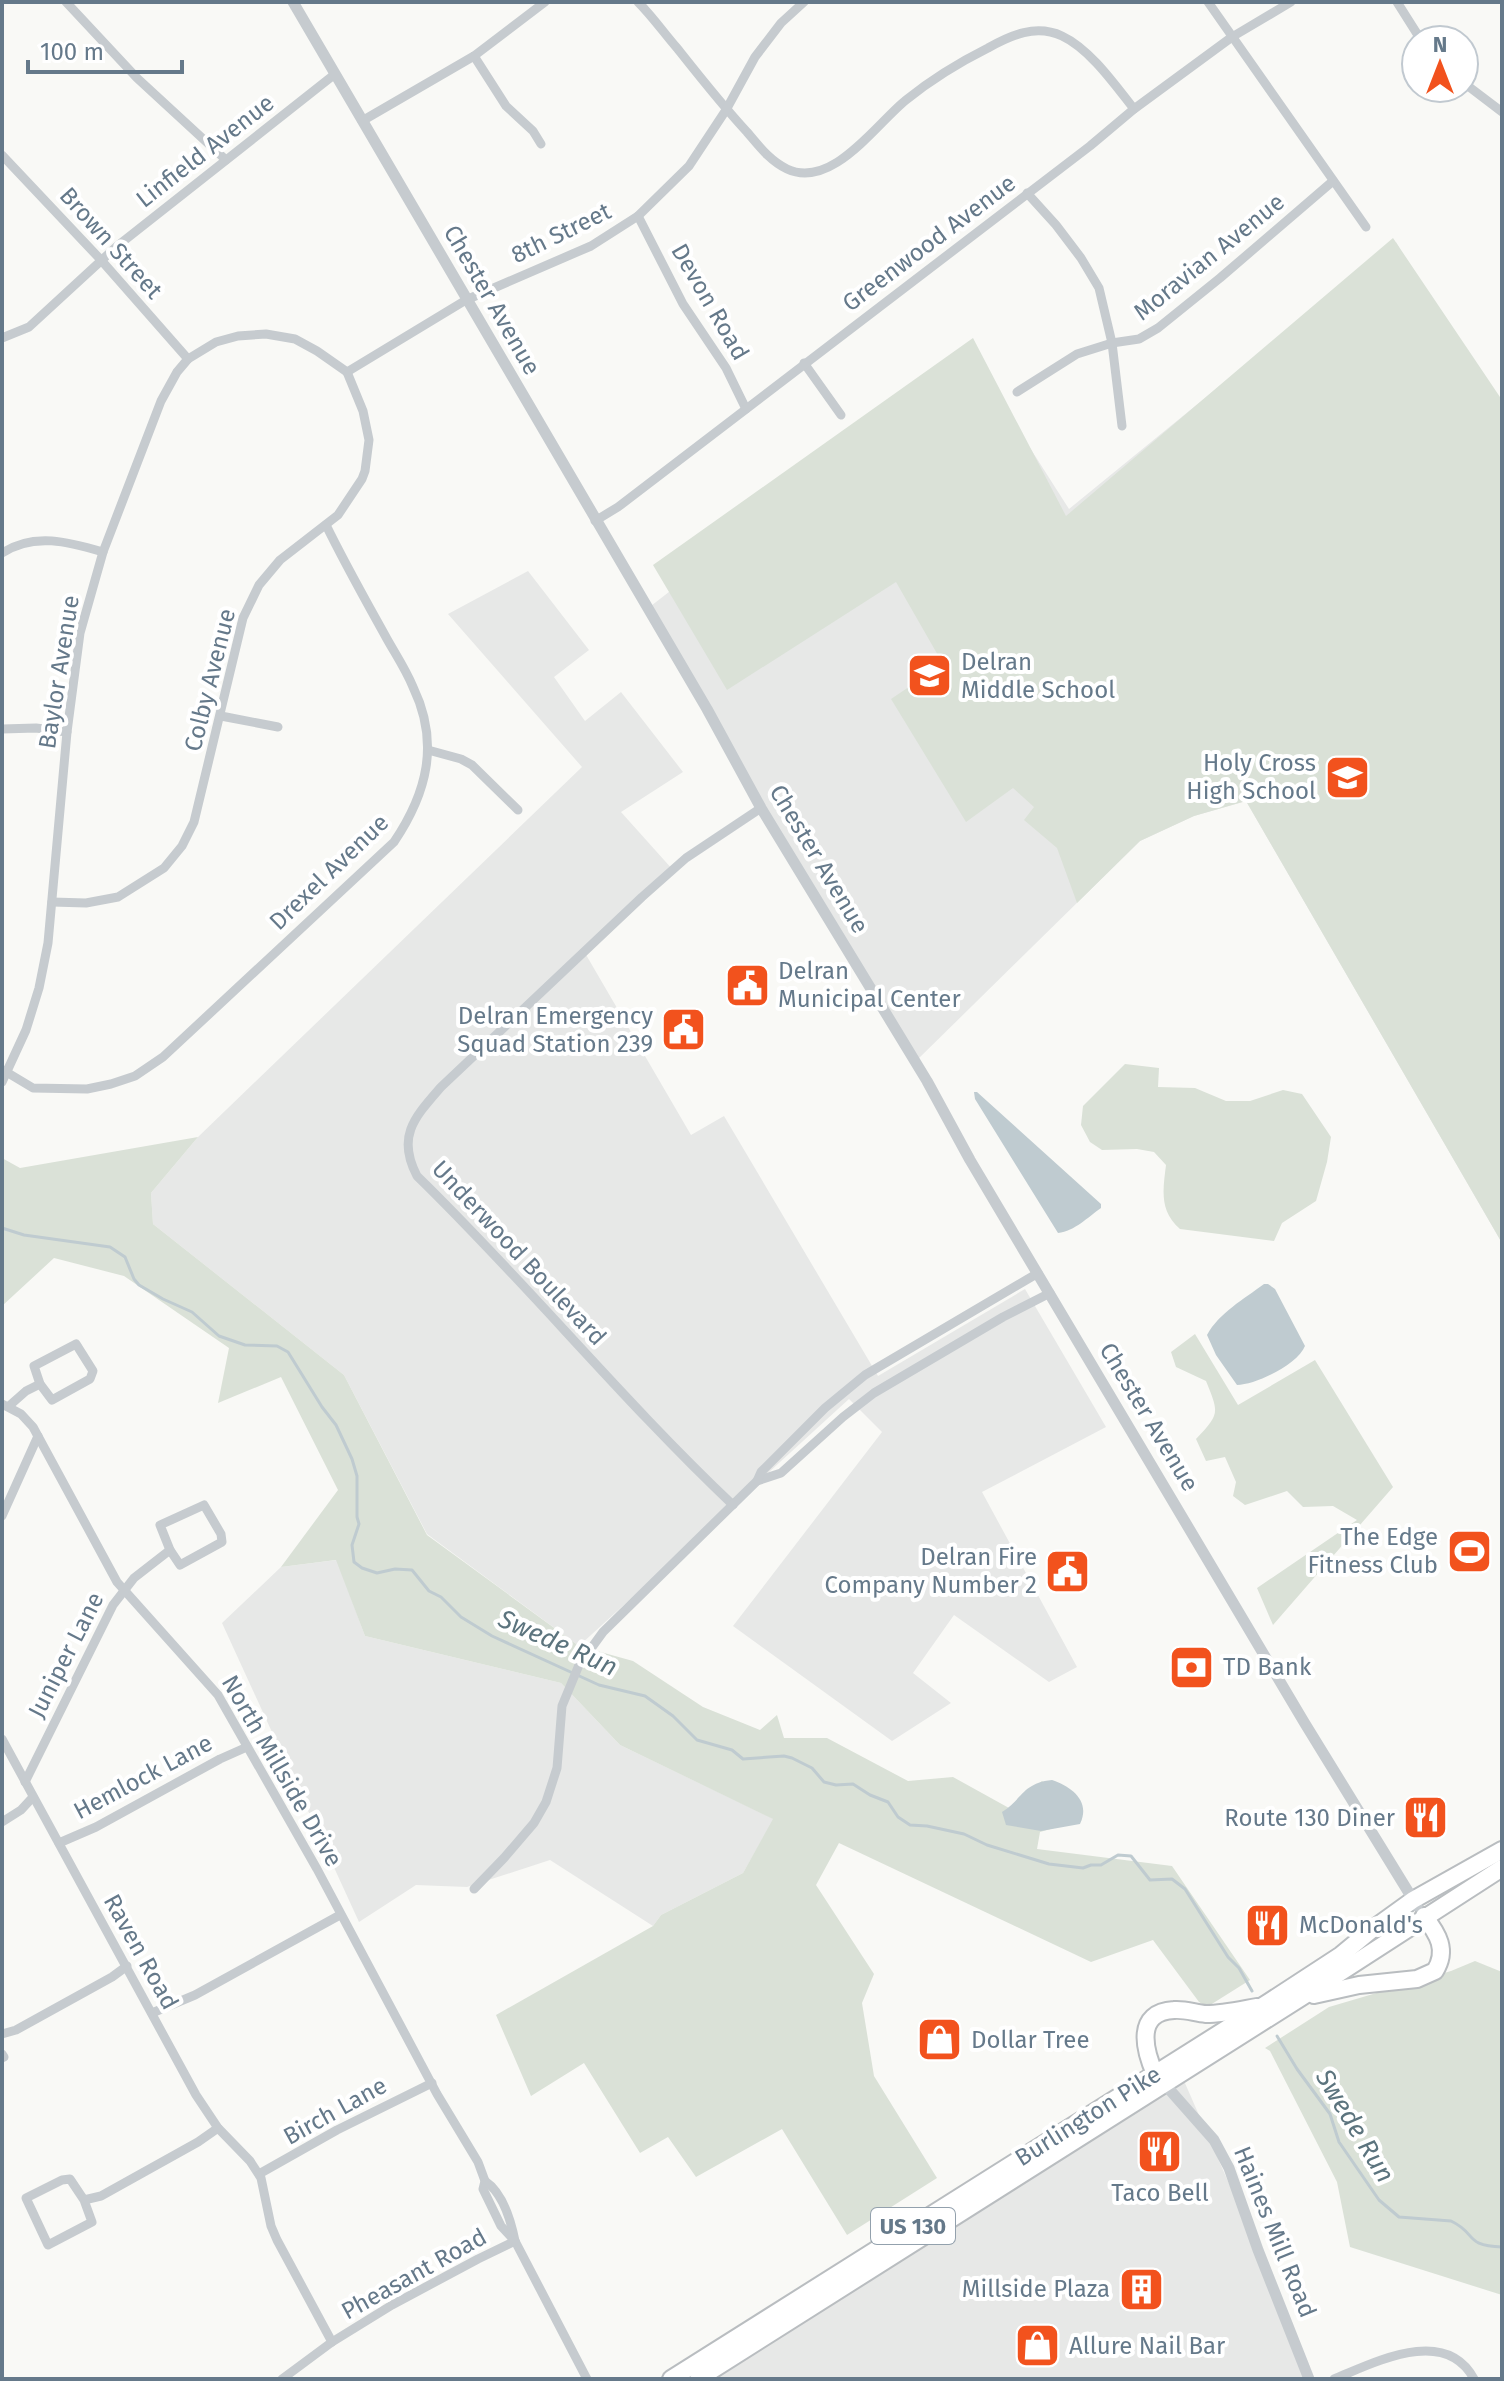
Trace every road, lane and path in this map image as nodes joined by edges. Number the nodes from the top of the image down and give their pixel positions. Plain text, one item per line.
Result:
1 (66, 2) edge
2 (293, 2) edge
3 (545, 2) edge
4 (638, 2) edge
5 (804, 2) edge
6 (1208, 2) edge
7 (1291, 2) edge
8 (1397, 2) edge
9 (1411, 24) edge
10 (1232, 37) junction
11 (474, 56) junction
12 (335, 74) junction
13 (1480, 95) edge
14 (1134, 109) junction
15 (726, 110) junction
16 (1502, 112) edge
17 (362, 121) junction
18 (541, 144) dead end
19 (2, 155) edge
20 (226, 160) junction
21 (1333, 181) junction
22 (1027, 193) junction
23 (638, 216) junction
24 (1366, 227) dead end
25 (101, 260) junction
26 (466, 300) junction
27 (2, 338) edge
28 (1112, 343) junction
29 (188, 359) junction
30 (804, 363) junction
31 (347, 372) junction
32 (1017, 392) dead end
33 (746, 409) junction
34 (841, 415) dead end
35 (1122, 426) dead end
36 (595, 521) junction
37 (326, 525) junction
38 (103, 552) junction
39 (2, 553) edge
40 (221, 716) junction
41 (278, 727) dead end
42 (2, 729) edge
43 (67, 732) junction
44 (428, 750) junction
45 (761, 808) junction
46 (518, 810) dead end
47 (52, 902) junction
48 (4, 1075) edge
49 (1038, 1273) junction
50 (1050, 1293) junction
51 (40, 1384) junction
52 (5, 1405) edge
53 (38, 1436) junction
54 (757, 1481) junction
55 (733, 1505) junction
56 (2, 1516) edge
57 (170, 1550) junction
58 (123, 1590) junction
59 (2, 1739) edge
60 (247, 1747) junction
61 (25, 1782) junction
62 (33, 1797) junction
63 (2, 1822) edge
64 (59, 1843) junction
65 (1502, 1850) edge
66 (1502, 1868) edge
67 (474, 1889) dead end
68 (1413, 1900) junction
69 (340, 1915) junction
70 (1424, 1916) junction
71 (127, 1966) junction
72 (1300, 1998) junction
73 (1263, 2006) junction
74 (152, 2013) junction
75 (2, 2034) edge
76 (1160, 2079) junction
77 (432, 2083) junction
78 (218, 2128) junction
79 (259, 2174) junction
80 (84, 2200) junction
81 (515, 2241) junction
82 (332, 2342) junction
83 (282, 2379) edge
84 (587, 2379) edge
85 (671, 2379) edge
86 (698, 2379) edge
87 (1309, 2379) edge
88 (1334, 2379) edge
89 (1474, 2379) edge

1 - 20 street
2 - 12 street, Chester Avenue
3 - 11 street
4 - 15 street
5 - 15 street, 8th Street
6 - 10 street
7 - 10 street, Greenwood Avenue
8 - 9 street
10 - 14 street, Greenwood Avenue
10 - 21 street
11 - 17 street
11 - 18 street
12 - 17 street, Chester Avenue
12 - 20 street, Linfield Avenue
13 - 16 street
14 - 15 street
14 - 22 street, Greenwood Avenue
15 - 23 street, 8th Street
17 - 26 street, Chester Avenue
19 - 25 street, Brown Street
20 - 25 street, Linfield Avenue
21 - 24 street
21 - 28 street, Moravian Avenue
22 - 28 street
22 - 30 street, Greenwood Avenue
23 - 26 street, 8th Street
23 - 33 street, Devon Road
25 - 27 street, Linfield Avenue
25 - 29 street, Brown Street
26 - 31 street, 8th Street
26 - 36 street, Chester Avenue
28 - 32 street, Moravian Avenue
28 - 35 street
29 - 31 street, Baylor Avenue
29 - 38 street, Baylor Avenue
30 - 33 street, Greenwood Avenue
30 - 34 street
31 - 37 street, Colby Avenue
33 - 36 street, Greenwood Avenue
36 - 45 street, Chester Avenue
37 - 40 street, Colby Avenue
37 - 44 street, Drexel Avenue
38 - 39 street
38 - 43 street, Baylor Avenue
40 - 41 street
40 - 47 street, Colby Avenue
42 - 43 street
43 - 47 street, Baylor Avenue
44 - 46 street
44 - 48 street, Drexel Avenue
45 - 49 street, Chester Avenue
45 - 55 street, Underwood Boulevard
47 - 48 street, Baylor Avenue
49 - 50 street, Chester Avenue
49 - 54 street
50 - 54 street
50 - 68 street, Chester Avenue
51 - 51 street
51 - 52 street
52 - 53 street, North Millside Drive
53 - 56 street
53 - 58 street, North Millside Drive
54 - 55 street
55 - 67 street
57 - 57 street
57 - 58 street, Juniper Lane
58 - 60 street, North Millside Drive
58 - 61 street, Juniper Lane
59 - 61 street, Raven Road
60 - 64 street, Hemlock Lane
60 - 69 street, North Millside Drive
61 - 62 street, Raven Road
62 - 63 street
62 - 64 street, Raven Road
64 - 71 street, Raven Road
65 - 68 highway, Burlington Pike / US 130
66 - 70 highway, Burlington Pike / US 130
68 - 70 street, Chester Avenue
68 - 73 highway, Burlington Pike / US 130
69 - 74 street
69 - 77 street, North Millside Drive
70 - 72 highway, Burlington Pike / US 130
70 - 72 highway
71 - 74 street, Raven Road
71 - 75 street
72 - 76 highway, Burlington Pike / US 130
73 - 76 highway, Burlington Pike / US 130
73 - 76 highway
74 - 78 street, Raven Road
76 - 85 highway, Burlington Pike / US 130
76 - 86 highway, Burlington Pike / US 130
76 - 87 street, Haines Mill Road
77 - 79 street, Birch Lane
77 - 81 street, North Millside Drive
78 - 79 street, Raven Road
78 - 80 street
79 - 82 street, Pheasant Road
80 - 80 street
81 - 82 street, Pheasant Road
81 - 84 street, North Millside Drive
82 - 83 street, Pheasant Road
88 - 89 street

